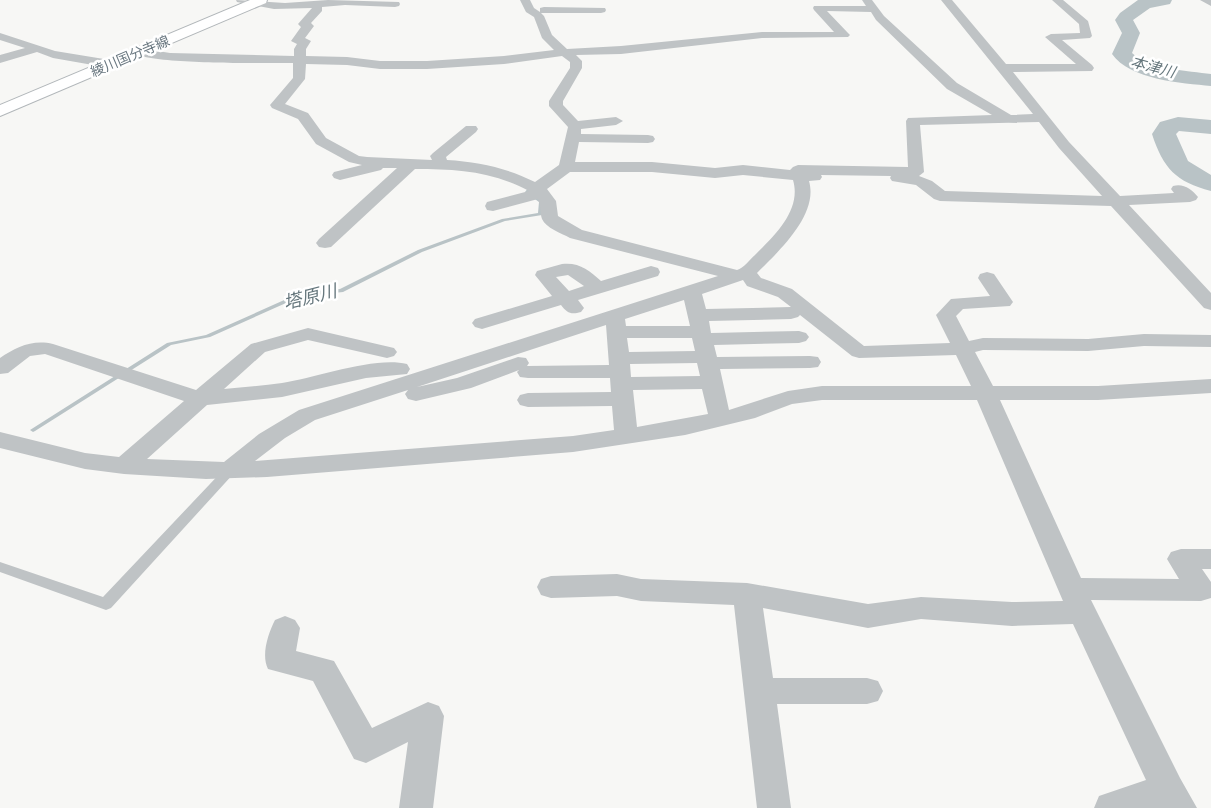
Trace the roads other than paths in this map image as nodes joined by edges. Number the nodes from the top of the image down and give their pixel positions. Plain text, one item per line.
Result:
1 (946, 0) edge
2 (1057, 0) edge
3 (1205, 0) edge
4 (252, 1) edge
5 (872, 2) edge
6 (1211, 3) edge
7 (383, 4) junction
8 (395, 4) dead end
9 (317, 6) junction
10 (535, 6) edge
11 (601, 10) dead end
12 (375, 14) dead end
13 (692, 33) dead end
14 (0, 36) edge
15 (630, 37) dead end
16 (610, 38) dead end
17 (661, 41) junction
18 (568, 48) junction
19 (36, 49) junction
20 (139, 52) junction
21 (0, 59) edge
22 (300, 61) junction
23 (110, 64) junction
24 (1002, 68) junction
25 (0, 111) edge
26 (1042, 118) junction
27 (1008, 119) junction
28 (616, 121) dead end
29 (471, 129) dead end
30 (574, 132) junction
31 (648, 139) dead end
32 (387, 164) junction
33 (410, 165) junction
34 (442, 165) junction
35 (566, 167) junction
36 (340, 175) dead end
37 (799, 175) junction
38 (1179, 189) dead end
39 (536, 193) junction
40 (1117, 201) junction
41 (493, 206) dead end
42 (325, 243) dead end
43 (651, 272) dead end
44 (742, 274) junction
45 (988, 278) dead end
46 (624, 280) junction
47 (597, 288) junction
48 (692, 290) junction
49 (564, 298) junction
50 (649, 304) junction
51 (1211, 304) edge
52 (791, 313) dead end
53 (482, 323) dead end
54 (588, 324) junction
55 (615, 324) junction
56 (800, 337) dead end
57 (1211, 341) edge
58 (0, 346) edge
59 (705, 348) junction
60 (962, 349) junction
61 (24, 351) junction
62 (810, 362) dead end
63 (238, 366) junction
64 (0, 368) edge
65 (620, 378) junction
66 (1211, 386) edge
67 (274, 391) junction
68 (416, 394) dead end
69 (986, 394) junction
70 (200, 399) junction
71 (528, 400) dead end
72 (307, 415) junction
73 (720, 419) junction
74 (626, 436) junction
75 (0, 440) edge
76 (124, 466) junction
77 (231, 469) junction
78 (1211, 559) edge
79 (0, 567) edge
80 (551, 587) dead end
81 (748, 594) junction
82 (1077, 600) junction
83 (285, 628) dead end
84 (760, 691) junction
85 (867, 691) dead end
86 (1174, 799) edge
87 (416, 808) edge
88 (774, 808) edge
89 (1111, 808) edge

1 - 24 street
2 - 24 street
3 - 6 street
4 - 9 street
4 - 20 main road, 綾川国分寺線
5 - 17 street
5 - 27 street
7 - 8 street
7 - 9 street
7 - 12 street
9 - 22 street
10 - 11 street
10 - 18 street
13 - 17 street
14 - 19 street
15 - 17 street
16 - 18 street
17 - 18 street
18 - 22 street
18 - 30 street
19 - 21 street
19 - 23 street
20 - 22 street
20 - 23 main road, 綾川国分寺線
22 - 32 street
23 - 25 main road, 綾川国分寺線
24 - 26 street
26 - 27 street
26 - 40 street
27 - 37 street
28 - 30 street
29 - 34 street
30 - 31 street
30 - 35 street
32 - 33 street
32 - 36 street
33 - 34 street
33 - 42 street
34 - 39 street
35 - 37 street
35 - 39 street
37 - 40 street
37 - 44 street
38 - 40 street
39 - 41 street
39 - 44 street
40 - 51 street
43 - 46 street
44 - 48 street
44 - 60 street
45 - 60 street
46 - 47 street
46 - 50 street
47 - 49 street
47 - 49 street
48 - 50 street
48 - 59 street
49 - 53 street
49 - 54 street
50 - 55 street
52 - 59 street
54 - 55 street
54 - 72 street
55 - 59 street
55 - 65 street
56 - 59 street
57 - 60 street
58 - 61 street
59 - 62 street
59 - 65 street
59 - 73 street
60 - 69 street
61 - 64 street
61 - 70 street
63 - 67 street
63 - 67 street
63 - 70 street
65 - 68 street
65 - 71 street
65 - 74 street
66 - 69 street
67 - 70 street
67 - 72 street
69 - 73 street
69 - 82 street
70 - 76 street
72 - 77 street
73 - 74 street
74 - 77 street
75 - 76 street
76 - 77 street
77 - 79 lane
78 - 82 street
80 - 81 street
81 - 82 street
81 - 84 street
82 - 86 street
83 - 87 street
84 - 85 street
84 - 88 street
86 - 89 street

